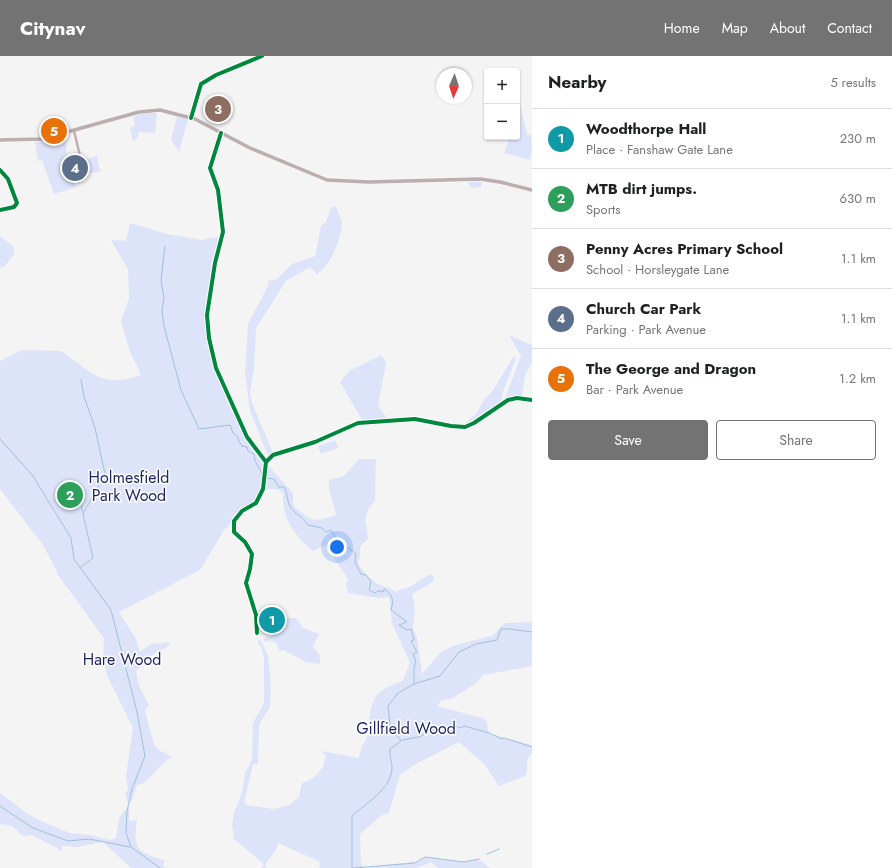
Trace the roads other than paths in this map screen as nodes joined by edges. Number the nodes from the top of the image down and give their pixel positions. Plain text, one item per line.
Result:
1 (262, 56) edge
2 (191, 118) junction
3 (74, 131) junction
4 (0, 140) edge
5 (82, 164) dead end
6 (0, 170) edge
7 (532, 190) edge
8 (0, 210) edge
9 (532, 400) edge
10 (257, 633) dead end

1 - 2 street
2 - 3 main road
2 - 7 main road
3 - 4 main road
3 - 5 street
6 - 8 street
9 - 10 street

